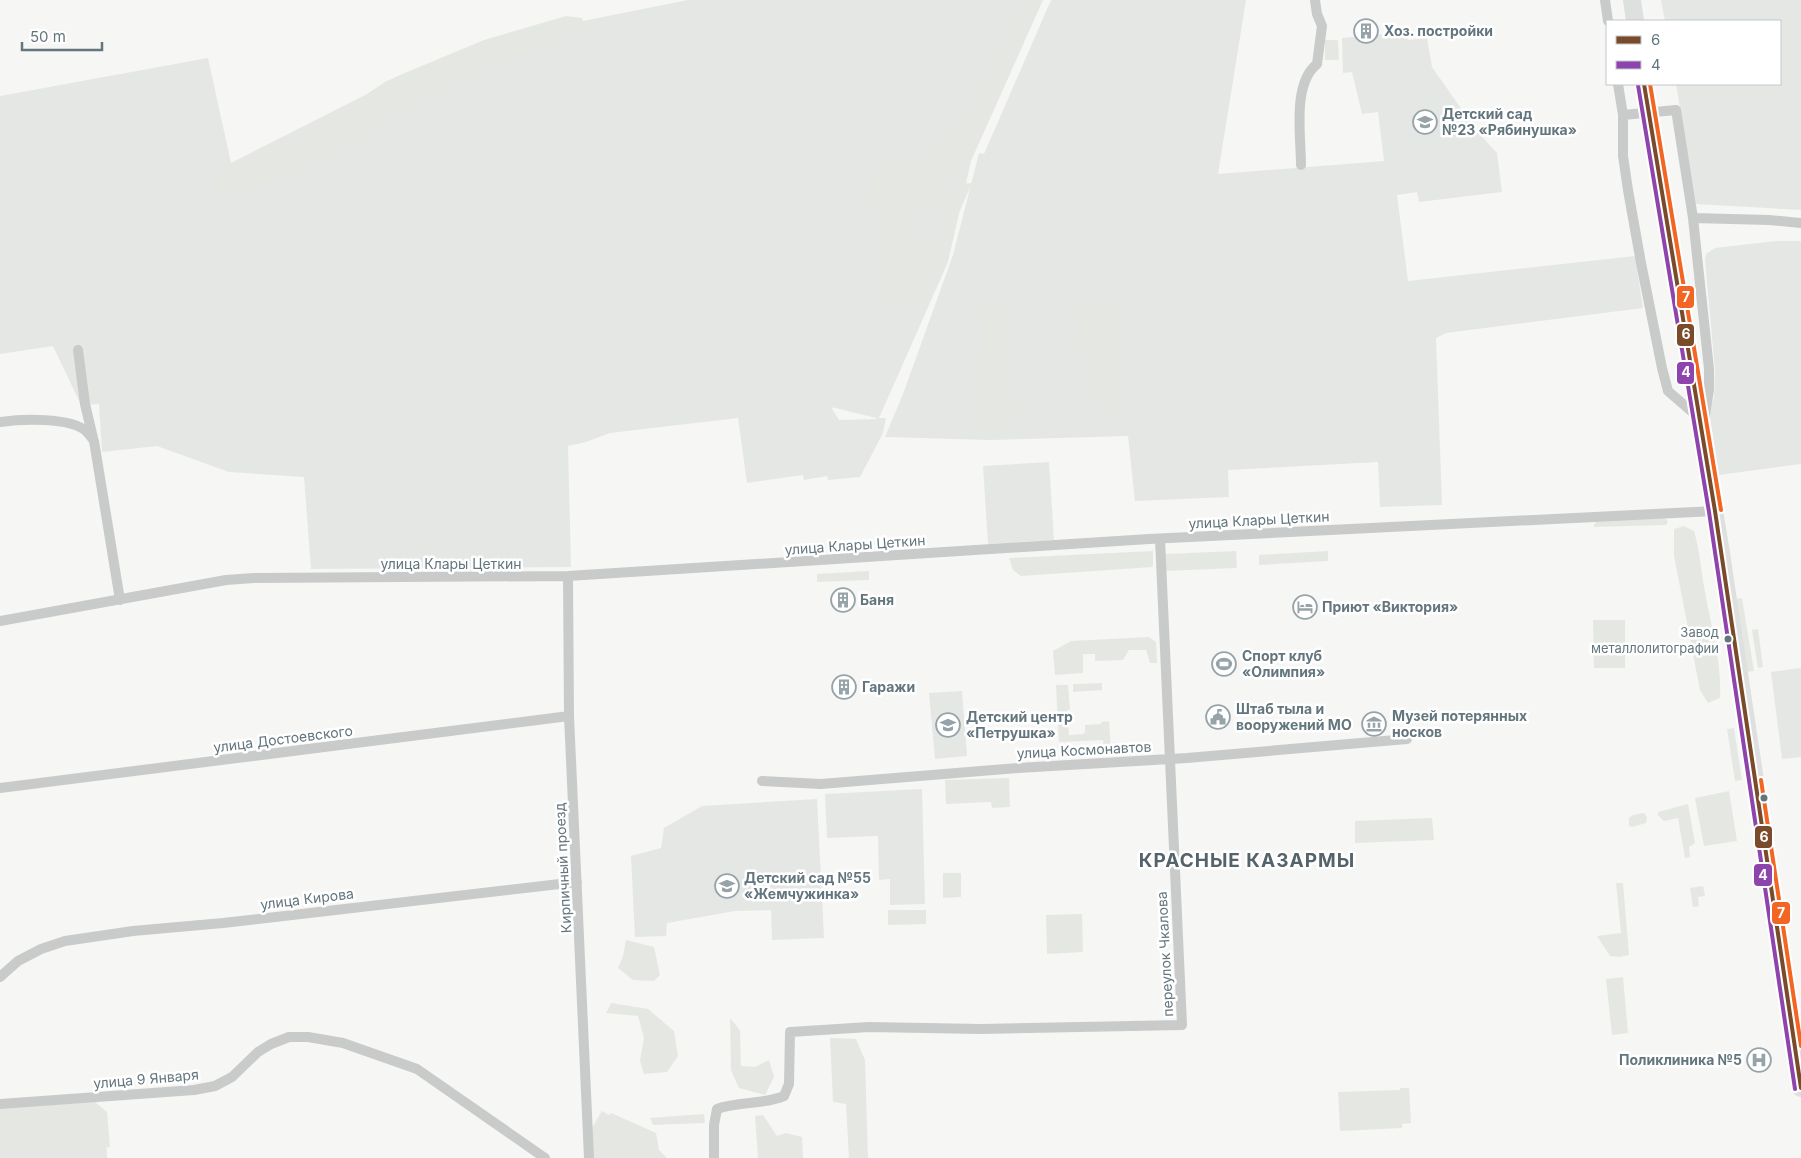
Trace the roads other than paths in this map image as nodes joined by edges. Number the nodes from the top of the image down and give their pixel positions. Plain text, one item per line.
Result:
1 (1315, 0) edge
2 (1605, 0) edge
3 (1632, 0) edge
4 (1608, 20) edge
5 (1635, 20) edge
6 (1618, 85) edge
7 (1644, 85) edge
8 (1622, 115) junction
9 (1301, 165) dead end
10 (1693, 218) junction
11 (1801, 223) edge
12 (78, 350) dead end
13 (1699, 418) junction
14 (0, 422) edge
15 (1702, 437) junction
16 (94, 441) junction
17 (1714, 512) junction
18 (1160, 539) junction
19 (568, 576) junction
20 (120, 600) junction
21 (0, 621) edge
22 (569, 716) junction
23 (1407, 739) dead end
24 (1170, 759) junction
25 (762, 781) dead end
26 (0, 788) edge
27 (577, 882) junction
28 (0, 977) edge
29 (1801, 1088) edge
30 (0, 1104) edge
31 (546, 1158) edge
32 (589, 1158) edge
33 (714, 1158) edge

1 - 9 street
2 - 4 street
3 - 5 highway
6 - 8 street
7 - 13 highway
8 - 10 street
8 - 13 street
10 - 11 street
10 - 15 street
12 - 16 street
13 - 15 highway
14 - 16 street
15 - 17 highway
16 - 20 street
17 - 18 street, улица Клары Цеткин
17 - 29 highway
18 - 19 street, улица Клары Цеткин
18 - 24 street, переулок Чкалова
19 - 20 street, улица Клары Цеткин
19 - 22 street, Кирпичный проезд
20 - 21 street, улица Клары Цеткин
22 - 26 street, улица Достоевского
22 - 27 street, Кирпичный проезд
23 - 24 street, улица Космонавтов
24 - 25 street, улица Космонавтов
24 - 33 street, переулок Чкалова
27 - 28 street, улица Кирова
27 - 32 street, Кирпичный проезд
30 - 31 street, улица 9 Января

